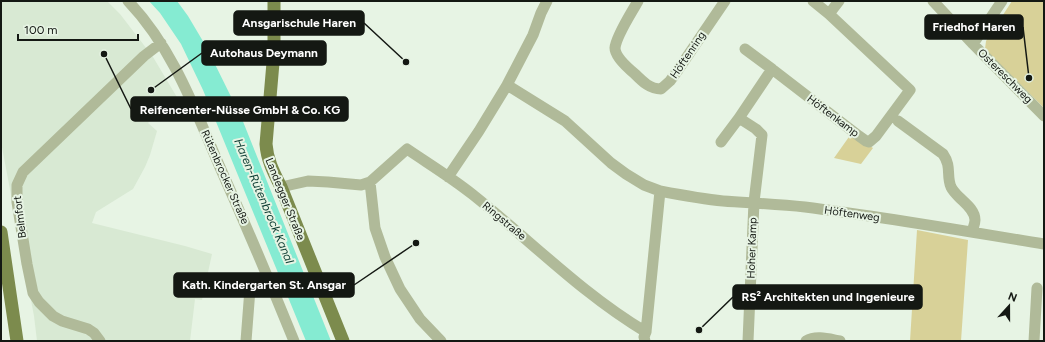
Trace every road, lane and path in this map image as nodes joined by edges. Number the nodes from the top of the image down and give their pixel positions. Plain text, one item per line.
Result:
1 (128, 1) edge
2 (274, 1) edge
3 (547, 1) edge
4 (638, 1) edge
5 (725, 1) edge
6 (813, 1) edge
7 (839, 1) edge
8 (933, 1) edge
9 (1002, 1) edge
10 (829, 14) junction
11 (161, 43) junction
12 (973, 44) junction
13 (745, 49) dead end
14 (772, 69) junction
15 (507, 85) junction
16 (1044, 116) edge
17 (738, 118) junction
18 (898, 121) dead end
19 (721, 142) dead end
20 (448, 177) junction
21 (370, 182) junction
22 (281, 187) junction
23 (660, 191) junction
24 (754, 202) junction
25 (1, 232) edge
26 (972, 232) junction
27 (1044, 244) edge
28 (267, 275) junction
29 (1037, 288) dead end
30 (645, 337) edge
31 (17, 341) edge
32 (100, 341) edge
33 (246, 341) edge
34 (294, 341) edge
35 (343, 341) edge
36 (441, 341) edge
37 (748, 341) edge
38 (806, 341) edge
39 (840, 341) edge
40 (1034, 341) edge

1 - 11 street, Rütenbrocker Straße
2 - 22 main road, Landegger Straße
3 - 15 street
4 - 5 street, Höftenring
6 - 10 street, Höftenkamp
7 - 10 street
8 - 12 street, Ostereschweg
9 - 12 street
10 - 14 street, Höftenkamp
11 - 28 street, Rütenbrocker Straße
11 - 32 street, Belmfort
12 - 16 street, Ostereschweg
13 - 14 street, Höftenkamp
14 - 17 street
15 - 20 street
15 - 23 street
17 - 19 street
17 - 24 street
18 - 26 street
20 - 21 street, Ringstraße
20 - 30 street, Ringstraße
21 - 22 street
21 - 36 street
22 - 35 main road, Landegger Straße
23 - 24 street, Höftenweg
23 - 30 street, Ringstraße
24 - 26 street, Höftenweg
24 - 37 street, Hoher Kamp
25 - 31 main road
26 - 27 street, Höftenweg
28 - 33 street
28 - 34 street, Rütenbrocker Straße
29 - 40 street
38 - 39 street

